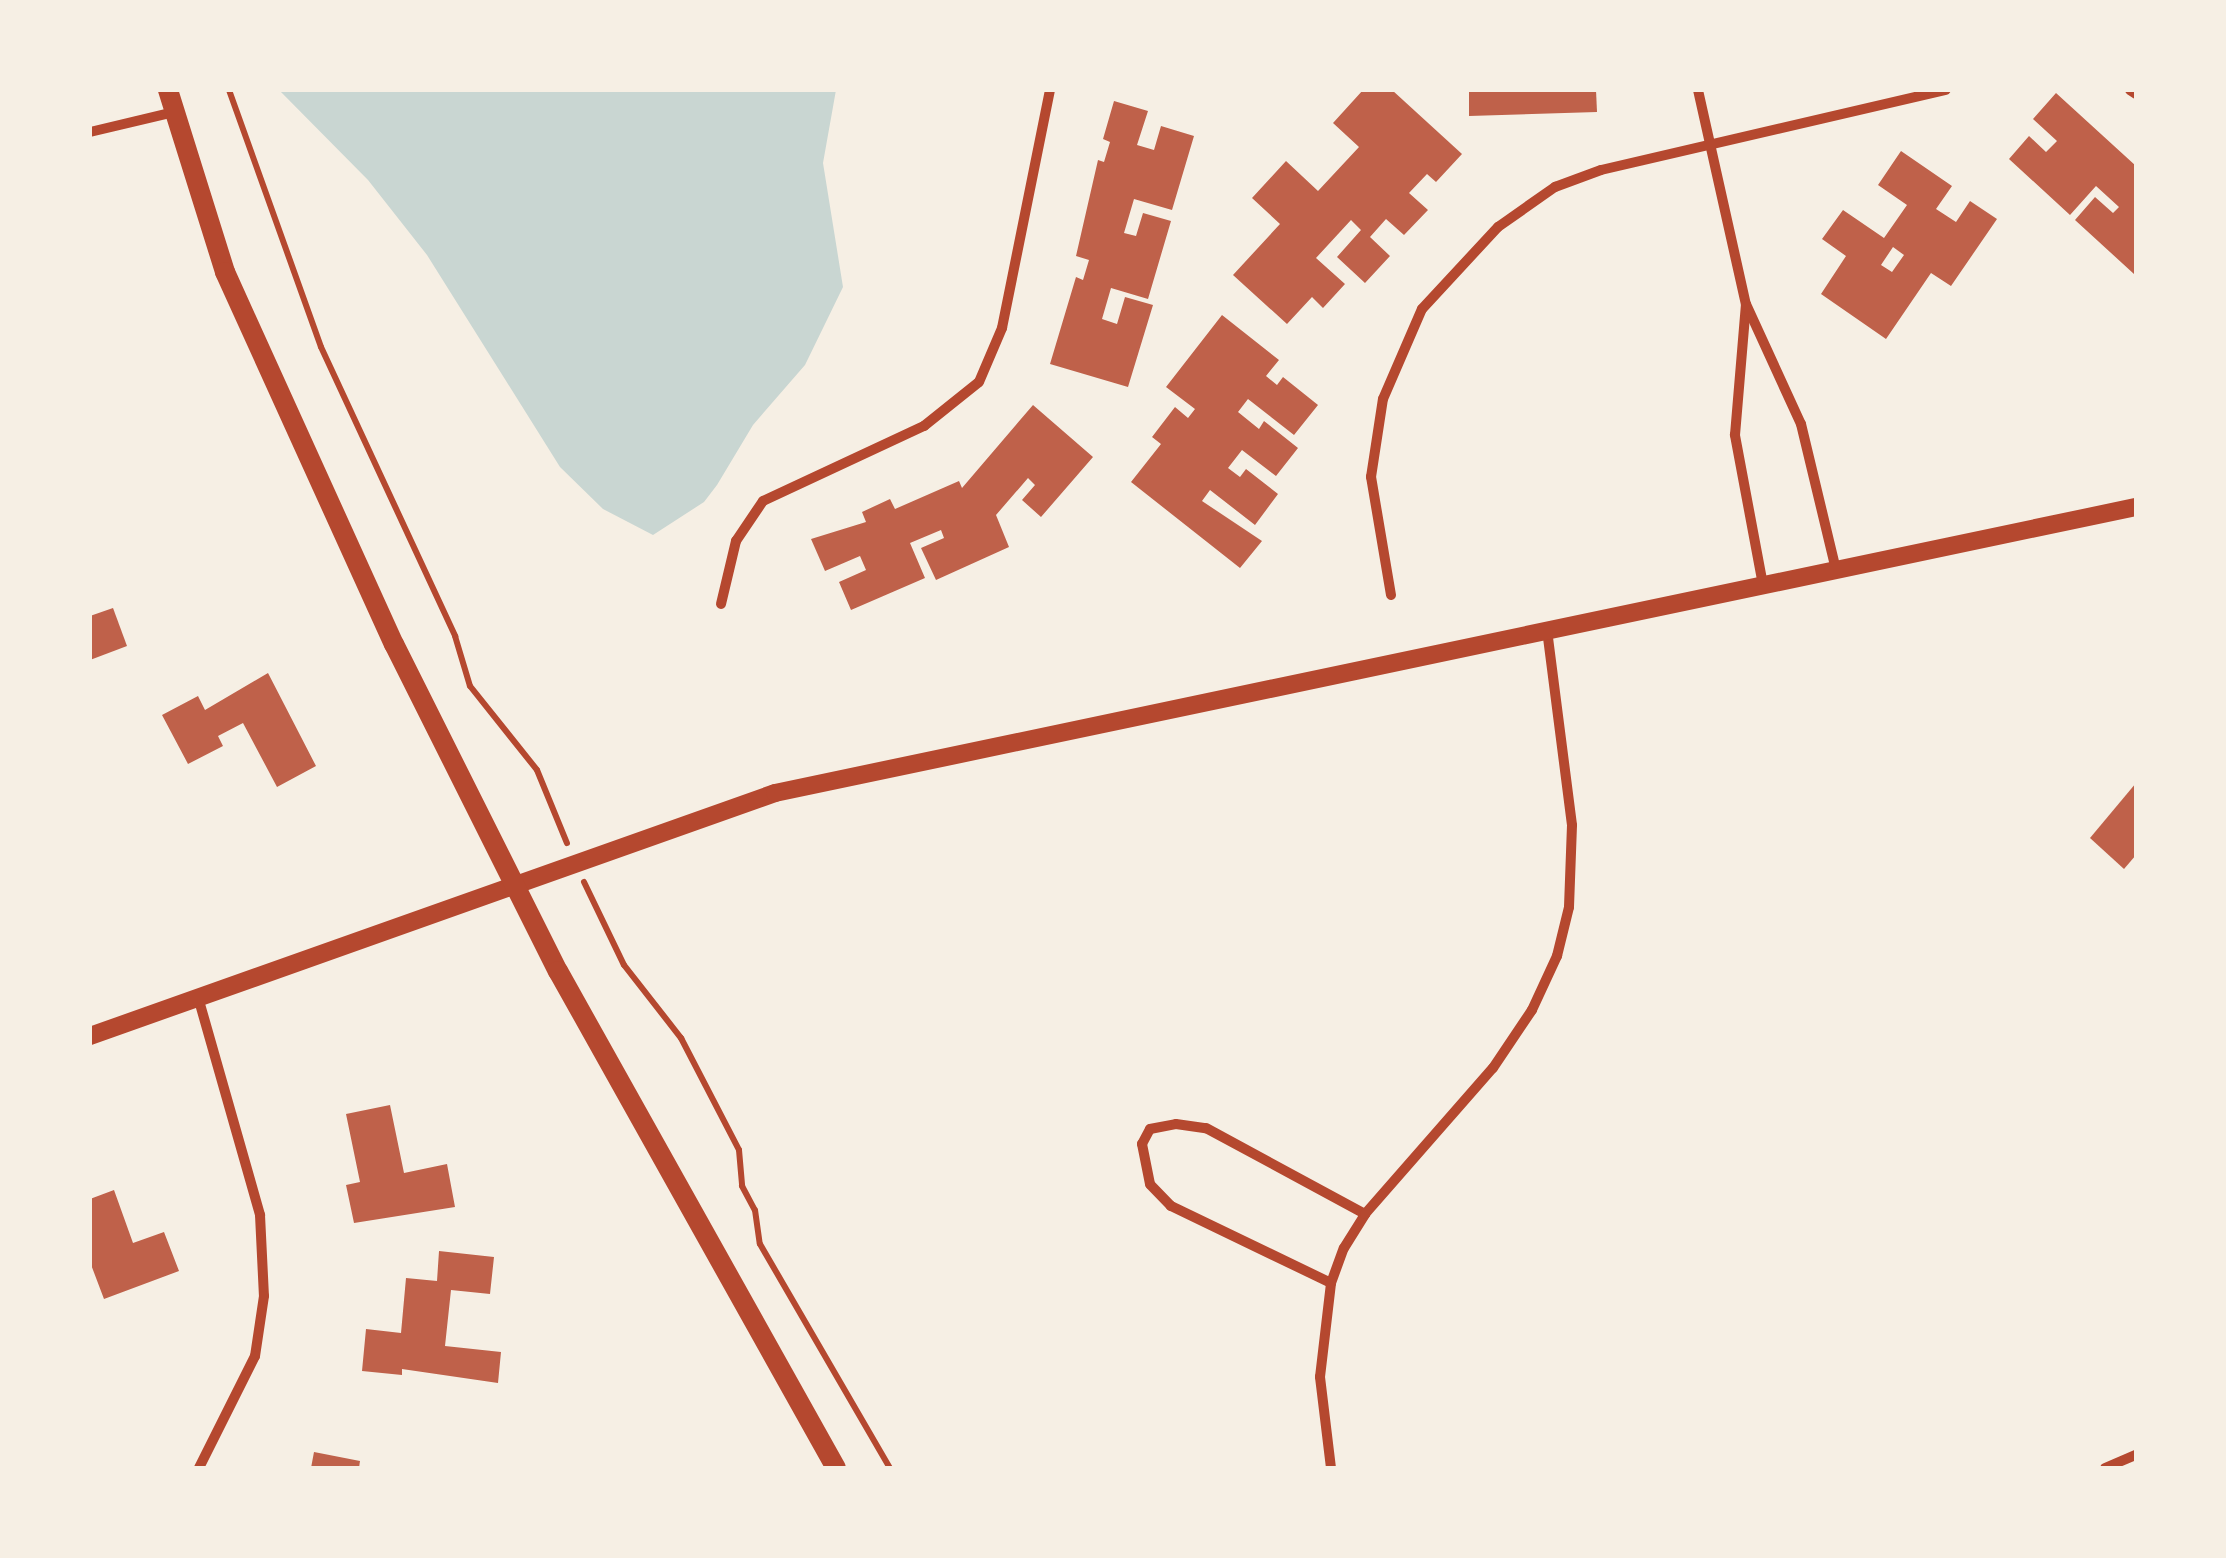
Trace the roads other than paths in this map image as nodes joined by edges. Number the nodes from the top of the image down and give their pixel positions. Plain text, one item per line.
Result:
1 (168, 90) edge
2 (1050, 90) edge
3 (1698, 90) edge
4 (1946, 90) edge
5 (174, 112) junction
6 (90, 132) edge
7 (1712, 144) junction
8 (1746, 304) junction
9 (2136, 507) edge
10 (1836, 570) junction
11 (1763, 585) junction
12 (1391, 595) dead end
13 (721, 604) dead end
14 (1548, 630) junction
15 (513, 884) junction
16 (198, 996) junction
17 (90, 1036) edge
18 (1365, 1214) junction
19 (1330, 1283) junction
20 (2136, 1455) edge
21 (199, 1468) edge
22 (836, 1468) edge
23 (1332, 1468) edge
24 (2106, 1468) edge

1 - 5 main road
2 - 13 street
3 - 7 street
4 - 7 street
5 - 6 street
5 - 15 main road
7 - 8 street
7 - 12 street
8 - 10 street
8 - 11 street
9 - 10 street
10 - 11 street
11 - 14 street
14 - 15 street
14 - 18 street
15 - 16 street
15 - 22 main road
16 - 17 street
16 - 21 street
18 - 19 street
18 - 19 street
19 - 23 street
20 - 24 street

